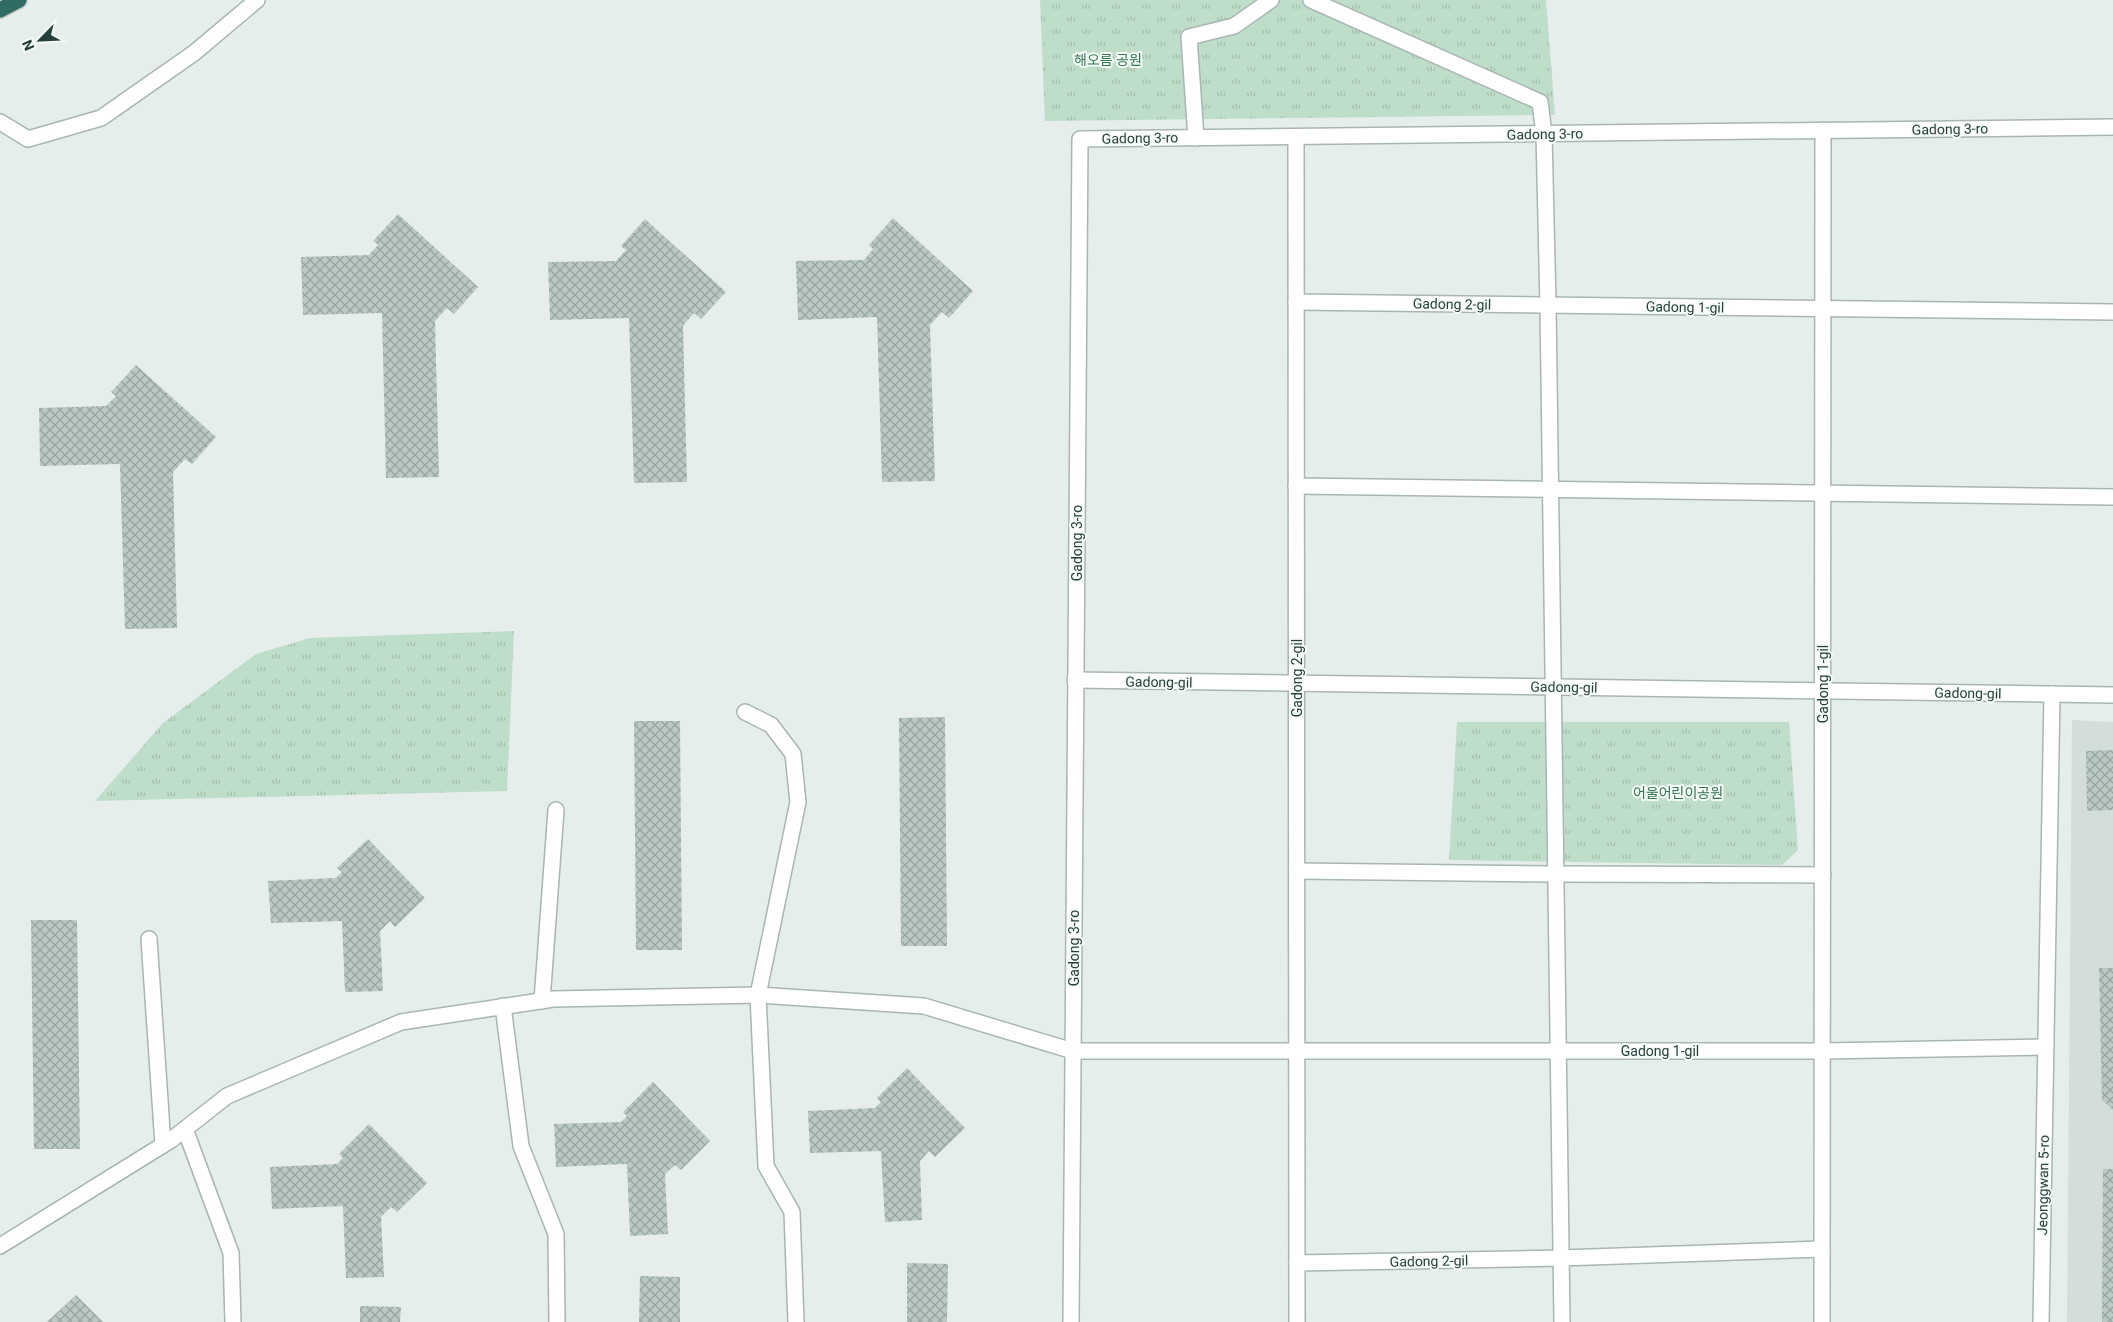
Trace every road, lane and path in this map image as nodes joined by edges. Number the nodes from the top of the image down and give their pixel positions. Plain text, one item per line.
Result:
1 (19, 0) edge
2 (257, 0) edge
3 (1271, 0) edge
4 (1311, 0) edge
5 (0, 10) edge
6 (0, 122) edge
7 (2113, 127) edge
8 (1823, 130) junction
9 (1544, 134) junction
10 (1296, 137) junction
11 (1196, 138) junction
12 (1296, 302) junction
13 (1548, 305) junction
14 (1823, 308) junction
15 (2113, 312) edge
16 (1296, 486) junction
17 (1551, 489) junction
18 (1823, 493) junction
19 (2106, 497) edge
20 (1076, 680) junction
21 (1297, 684) junction
22 (1553, 687) junction
23 (1823, 691) junction
24 (2052, 694) junction
25 (2113, 695) edge
26 (745, 712) dead end
27 (556, 810) dead end
28 (1297, 870) junction
29 (1555, 874) junction
30 (1823, 875) junction
31 (149, 939) dead end
32 (758, 995) junction
33 (542, 1001) junction
34 (504, 1006) junction
35 (2046, 1047) junction
36 (1073, 1051) junction
37 (1297, 1051) junction
38 (1558, 1051) junction
39 (1823, 1052) junction
40 (185, 1129) junction
41 (163, 1145) junction
42 (0, 1246) edge
43 (1822, 1250) junction
44 (1561, 1258) junction
45 (1297, 1263) junction
46 (233, 1322) edge
47 (557, 1322) edge
48 (796, 1322) edge
49 (1071, 1322) edge
50 (1297, 1322) edge
51 (1562, 1322) edge
52 (1822, 1322) edge
53 (2041, 1322) edge

1 - 5 highway
2 - 6 street
3 - 11 street
4 - 9 street
7 - 8 street, Gadong 3-ro
8 - 9 street, Gadong 3-ro
8 - 14 street, Gadong 1-gil
9 - 10 street, Gadong 3-ro
9 - 13 street
10 - 11 street, Gadong 3-ro
10 - 12 street, Gadong 2-gil
11 - 20 street, Gadong 3-ro
12 - 13 street, Gadong 2-gil
12 - 16 street, Gadong 2-gil
13 - 14 street, Gadong 1-gil
13 - 17 street
14 - 15 street, Gadong 1-gil
14 - 18 street, Gadong 1-gil
16 - 17 street
16 - 21 street, Gadong 2-gil
17 - 18 street
17 - 22 street
18 - 19 street
18 - 23 street, Gadong 1-gil
20 - 21 street, Gadong-gil
20 - 36 street, Gadong 3-ro
21 - 22 street, Gadong-gil
21 - 28 street, Gadong 2-gil
22 - 23 street, Gadong-gil
22 - 29 street
23 - 24 street, Gadong-gil
23 - 30 street, Gadong 1-gil
24 - 25 street, Gadong-gil
24 - 35 street
26 - 32 street
27 - 33 street
28 - 29 street
28 - 37 street, Gadong 2-gil
29 - 30 street
29 - 38 street
30 - 39 street, Gadong 1-gil
31 - 41 street
32 - 33 street
32 - 36 street
32 - 48 street
33 - 34 street
34 - 40 street
34 - 47 street
35 - 39 street, Gadong 1-gil
35 - 53 street, Jeonggwan 5-ro
36 - 37 street
36 - 49 street, Gadong 3-ro
37 - 38 street
37 - 45 street, Gadong 2-gil
38 - 39 street, Gadong 1-gil
38 - 44 street
39 - 43 street, Gadong 1-gil
40 - 41 street
40 - 46 street
41 - 42 street
43 - 44 street
43 - 52 street, Gadong 1-gil
44 - 45 street, Gadong 2-gil
44 - 51 street
45 - 50 street, Gadong 2-gil

